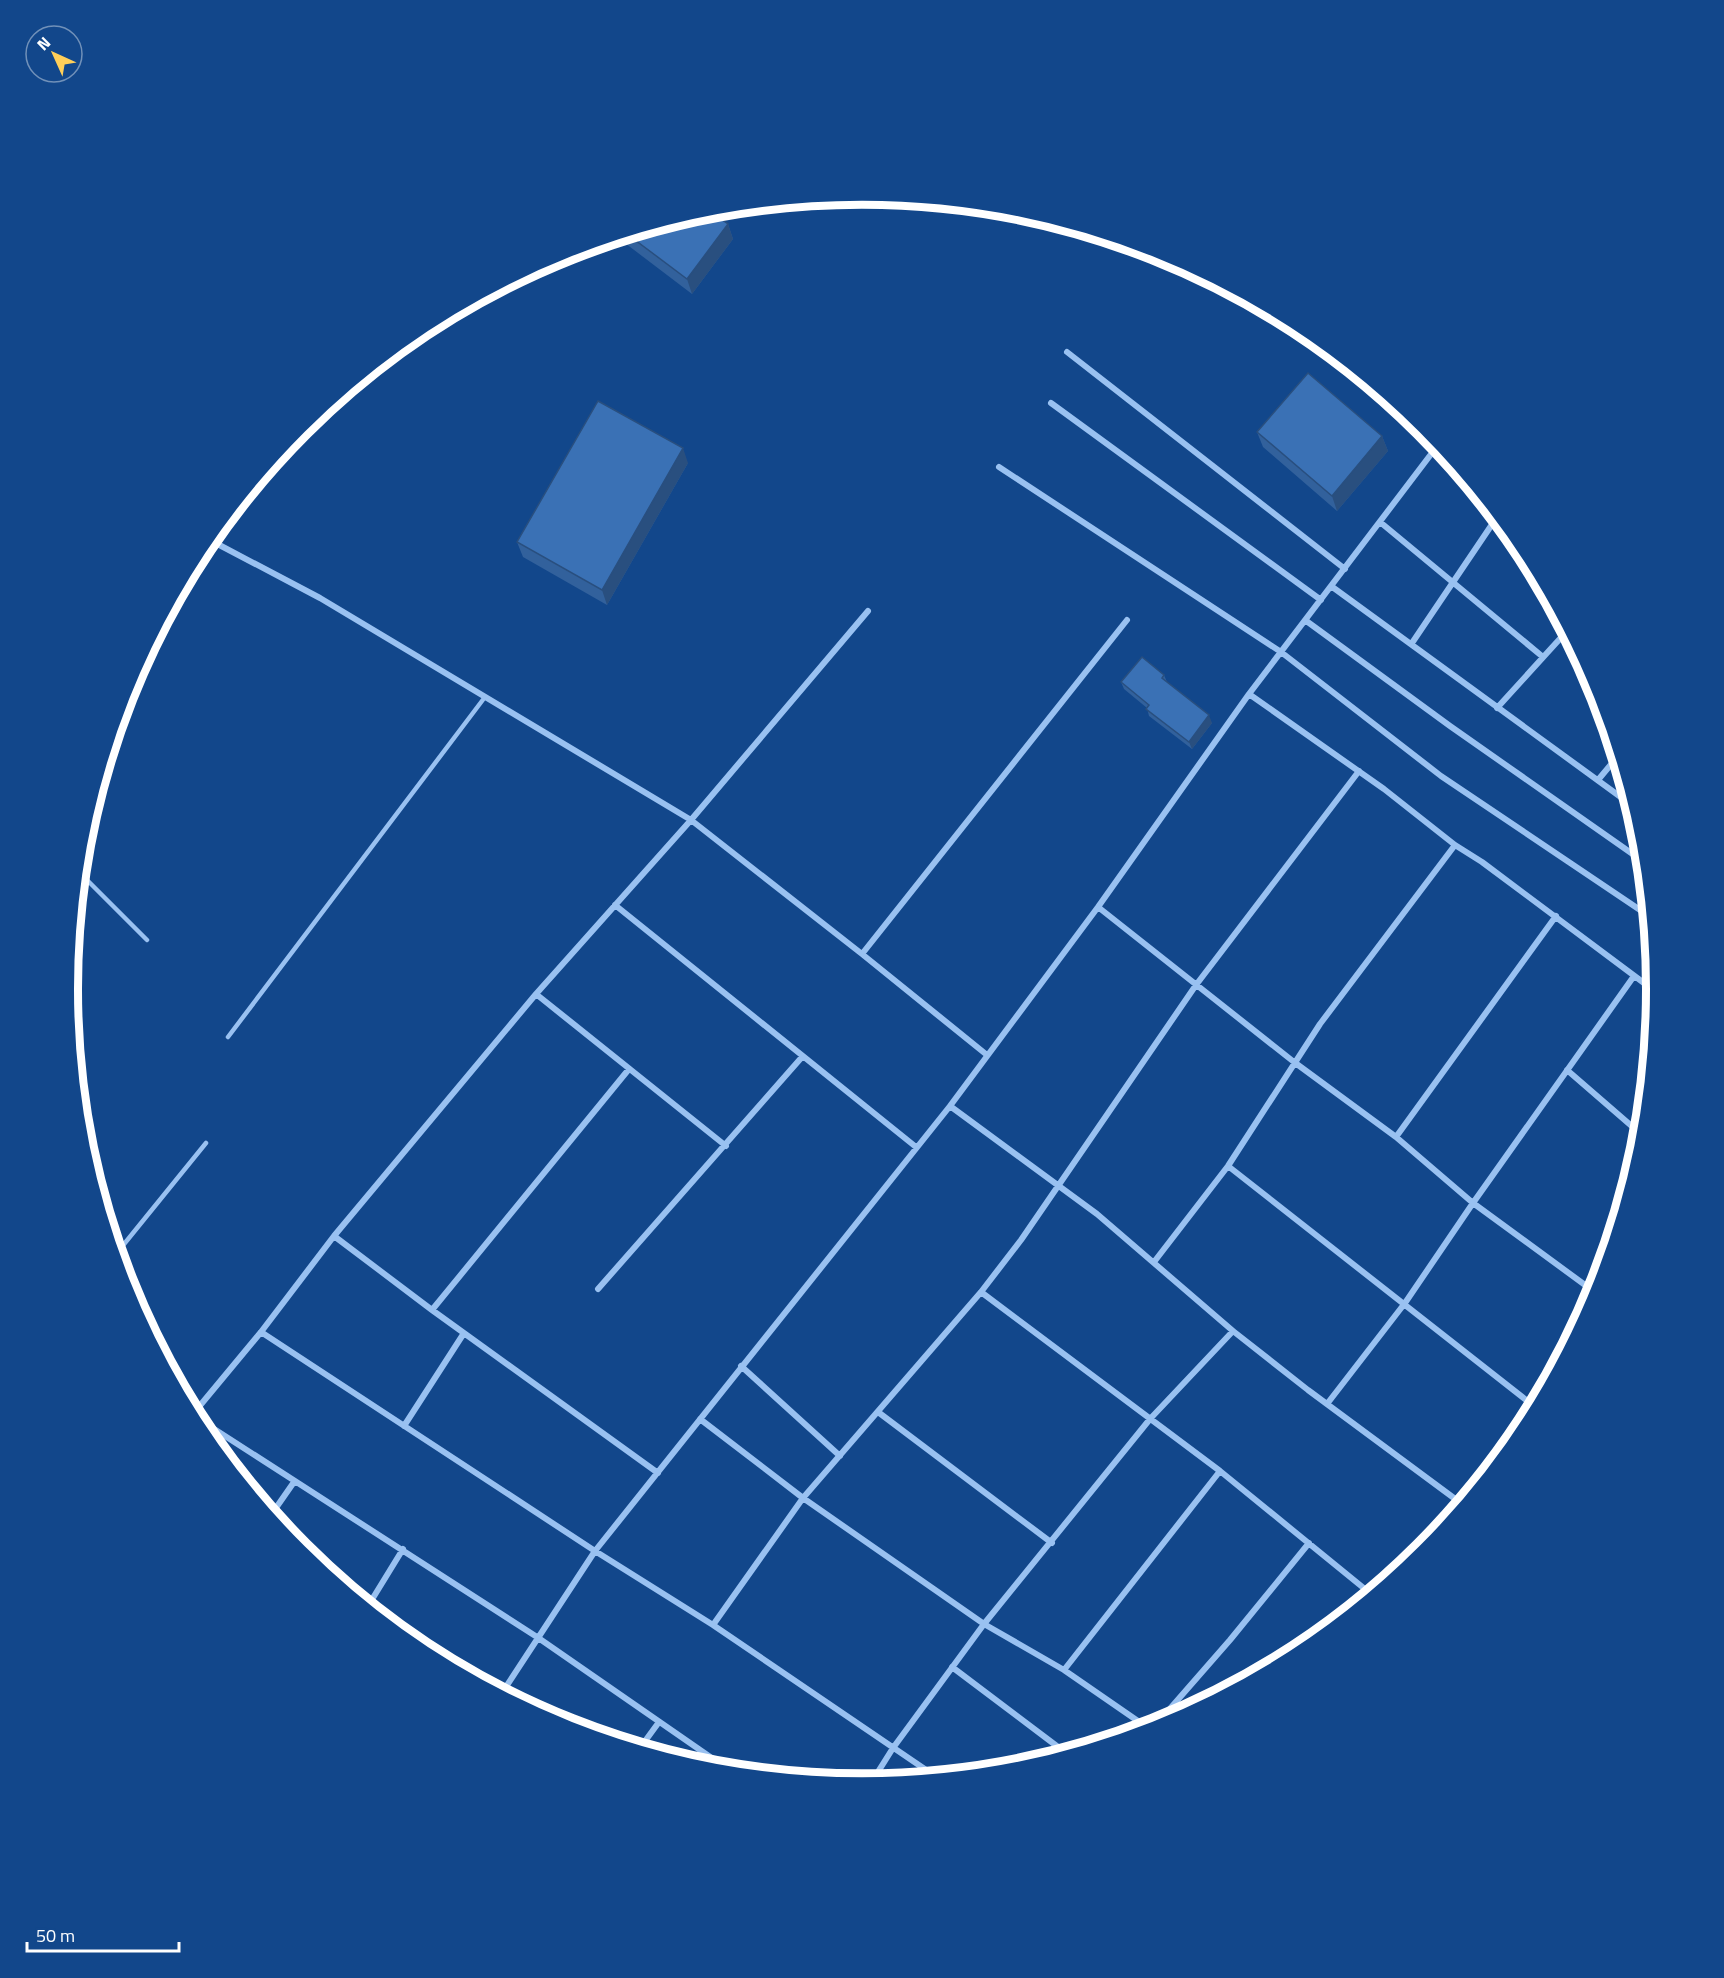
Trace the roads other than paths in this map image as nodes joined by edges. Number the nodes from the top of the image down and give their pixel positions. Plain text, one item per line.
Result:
1 (1067, 351) dead end
2 (1051, 403) dead end
3 (1432, 452) edge
4 (999, 467) dead end
5 (1380, 522) junction
6 (1492, 524) edge
7 (217, 544) edge
8 (1345, 569) junction
9 (1452, 583) junction
10 (1331, 586) junction
11 (1321, 600) junction
12 (868, 611) dead end
13 (1128, 620) dead end
14 (1305, 620) junction
15 (1562, 636) edge
16 (1412, 643) junction
17 (1281, 652) junction
18 (1543, 657) junction
19 (1249, 694) junction
20 (485, 697) junction
21 (1497, 708) junction
22 (1612, 763) edge
23 (1359, 771) junction
24 (1598, 780) junction
25 (1622, 798) edge
26 (691, 820) junction
27 (1455, 845) junction
28 (1634, 855) edge
29 (86, 879) edge
30 (615, 905) junction
31 (1098, 907) junction
32 (1641, 911) edge
33 (1556, 916) junction
34 (147, 940) dead end
35 (862, 954) junction
36 (1634, 976) junction
37 (1196, 985) junction
38 (1646, 985) edge
39 (536, 994) junction
40 (228, 1037) dead end
41 (987, 1055) junction
42 (802, 1058) junction
43 (1294, 1062) junction
44 (629, 1069) junction
45 (1567, 1070) junction
46 (950, 1106) junction
47 (1633, 1127) edge
48 (1396, 1137) junction
49 (206, 1143) dead end
50 (726, 1146) junction
51 (916, 1147) junction
52 (1228, 1166) junction
53 (1059, 1186) junction
54 (1473, 1203) junction
55 (334, 1236) junction
56 (122, 1247) edge
57 (1154, 1262) junction
58 (1587, 1286) edge
59 (598, 1289) dead end
60 (981, 1292) junction
61 (1405, 1303) junction
62 (432, 1310) junction
63 (1233, 1331) junction
64 (261, 1332) junction
65 (464, 1333) junction
66 (741, 1366) junction
67 (1528, 1402) edge
68 (1327, 1404) junction
69 (199, 1407) edge
70 (878, 1412) junction
71 (700, 1419) junction
72 (1150, 1419) junction
73 (404, 1426) junction
74 (212, 1427) edge
75 (840, 1456) junction
76 (1220, 1471) junction
77 (658, 1473) junction
78 (294, 1482) junction
79 (803, 1498) junction
80 (1456, 1500) edge
81 (275, 1509) edge
82 (1052, 1543) junction
83 (1309, 1543) junction
84 (403, 1549) junction
85 (595, 1551) junction
86 (1365, 1589) edge
87 (372, 1600) edge
88 (984, 1624) junction
89 (713, 1625) junction
90 (537, 1638) junction
91 (952, 1667) junction
92 (1064, 1670) junction
93 (506, 1687) edge
94 (1169, 1710) edge
95 (659, 1722) junction
96 (1139, 1722) edge
97 (645, 1742) edge
98 (893, 1748) junction
99 (1058, 1748) edge
100 (712, 1759) edge
101 (925, 1770) edge
102 (878, 1772) edge

1 - 8 street
2 - 11 street
3 - 5 street
4 - 17 street
5 - 8 street
5 - 9 street
6 - 9 street
7 - 20 street
8 - 10 street
9 - 16 street
9 - 18 street
10 - 11 street
10 - 16 street
11 - 14 street
12 - 26 street
13 - 35 street
14 - 17 street
14 - 28 street
15 - 18 street
16 - 21 street
17 - 19 street
17 - 32 street
18 - 21 street
19 - 23 street
19 - 31 street
20 - 26 street
20 - 40 lane
21 - 24 street
22 - 24 street
23 - 27 street
23 - 37 street
24 - 25 street
26 - 30 street
26 - 35 street
27 - 33 street
27 - 43 street
29 - 34 lane
30 - 39 street
30 - 42 street
31 - 37 street
31 - 41 street
33 - 36 street
33 - 48 street
35 - 41 street
36 - 38 street
36 - 45 street
37 - 43 street
37 - 53 street
39 - 44 street
39 - 55 street
41 - 46 street
42 - 50 street
42 - 51 street
43 - 48 street
43 - 52 street
44 - 50 street
44 - 62 street
45 - 47 street
45 - 54 street
46 - 51 street
46 - 53 street
48 - 54 street
49 - 56 lane
50 - 59 street
51 - 66 street
52 - 57 street
52 - 61 street
53 - 57 street
53 - 60 street
54 - 58 street
54 - 61 street
55 - 62 street
55 - 64 street
57 - 63 street
60 - 70 street
60 - 72 street
61 - 67 street
61 - 68 street
62 - 65 street
63 - 68 street
63 - 72 street
64 - 69 street
64 - 73 street
65 - 73 street
65 - 77 street
66 - 71 street
66 - 75 street
68 - 80 street
70 - 75 street
70 - 82 street
71 - 77 street
71 - 79 street
72 - 76 street
72 - 82 street
73 - 85 street
74 - 78 street
75 - 79 street
76 - 83 street
76 - 92 street
77 - 85 street
78 - 81 street
78 - 84 street
79 - 88 street
79 - 89 street
82 - 88 street
83 - 86 street
83 - 94 street
84 - 87 street
84 - 90 street
85 - 89 street
85 - 90 street
88 - 91 street
88 - 92 street
89 - 98 street
90 - 93 street
90 - 95 street
91 - 98 street
91 - 99 street
92 - 96 street
95 - 97 street
95 - 100 street
98 - 101 street
98 - 102 street

